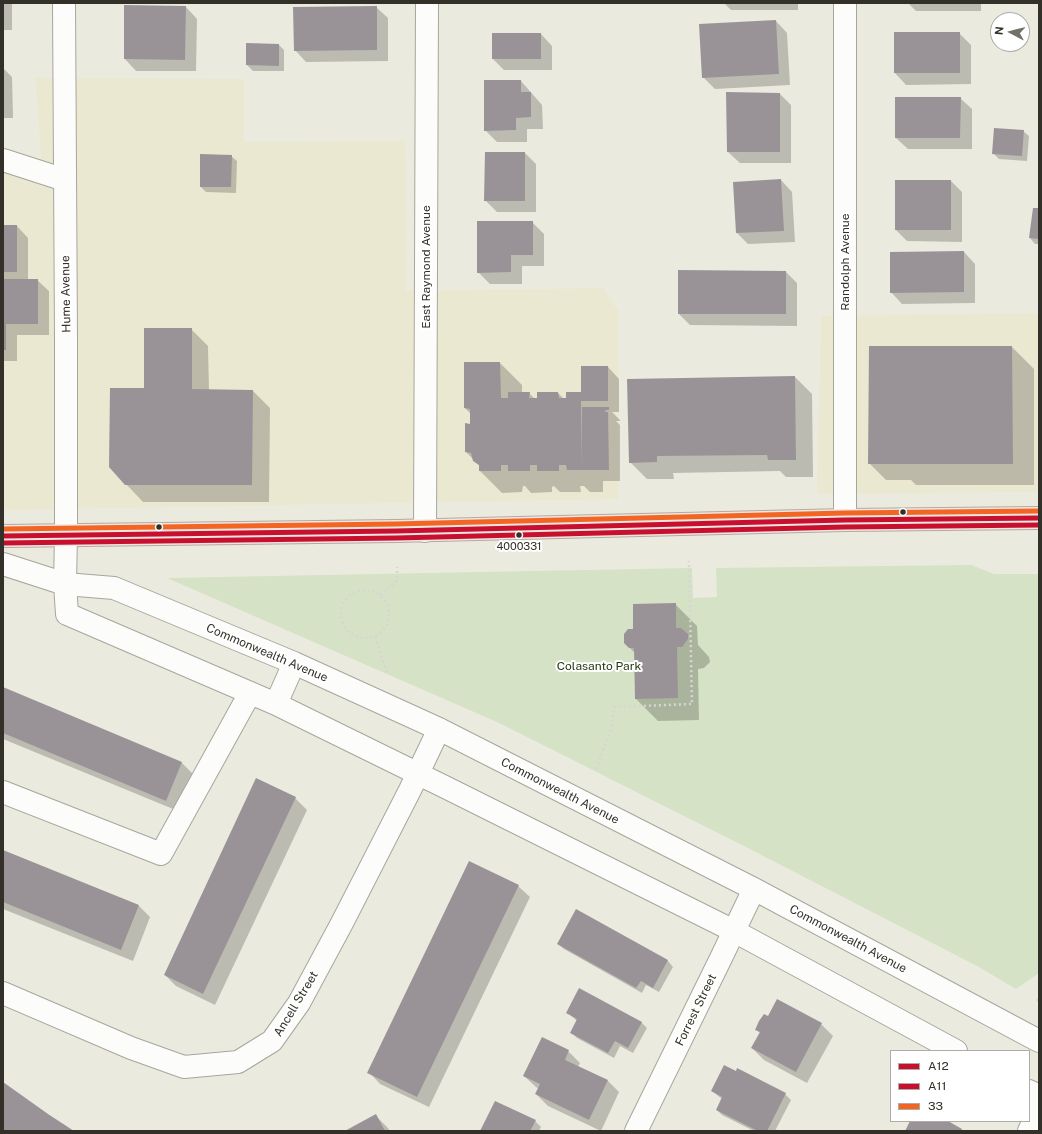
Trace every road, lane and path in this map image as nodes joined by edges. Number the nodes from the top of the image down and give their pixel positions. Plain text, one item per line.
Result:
1 (64, 3) edge
2 (427, 3) edge
3 (844, 3) edge
4 (3, 160) edge
5 (65, 180) junction
6 (1039, 518) edge
7 (845, 520) junction
8 (425, 531) junction
9 (66, 535) junction
10 (3, 536) edge
11 (688, 561) dead end
12 (3, 564) edge
13 (397, 567) dead end
14 (64, 584) junction
15 (380, 595) junction
16 (375, 637) junction
17 (294, 662) junction
18 (388, 674) dead end
19 (250, 693) junction
20 (276, 704) junction
21 (439, 729) junction
22 (596, 769) dead end
23 (417, 774) junction
24 (3, 792) edge
25 (754, 889) junction
26 (734, 931) junction
27 (3, 993) edge
28 (1039, 1041) edge
29 (954, 1050) edge
30 (1030, 1092) edge
31 (1039, 1096) edge
32 (1039, 1110) edge
33 (636, 1131) edge
34 (1029, 1131) edge

1 - 5 street, Hume Avenue
2 - 8 street, East Raymond Avenue
3 - 7 street, Randolph Avenue
4 - 5 street
5 - 9 street, Hume Avenue
6 - 7 main road
7 - 8 main road
8 - 9 main road
9 - 10 main road
9 - 14 street, Hume Avenue
11 - 22 path
12 - 14 street, Commonwealth Avenue
13 - 15 path
14 - 17 street, Commonwealth Avenue
14 - 19 street
15 - 16 path
15 - 16 path
16 - 18 path
17 - 20 street
17 - 21 street, Commonwealth Avenue
19 - 20 street
19 - 24 street
20 - 23 street
21 - 23 street, Ancell Street
21 - 25 street, Commonwealth Avenue
23 - 26 street
23 - 27 street, Ancell Street
25 - 26 street, Forrest Street
25 - 28 street, Commonwealth Avenue
26 - 29 street
26 - 33 street, Forrest Street
30 - 31 street
32 - 34 street

